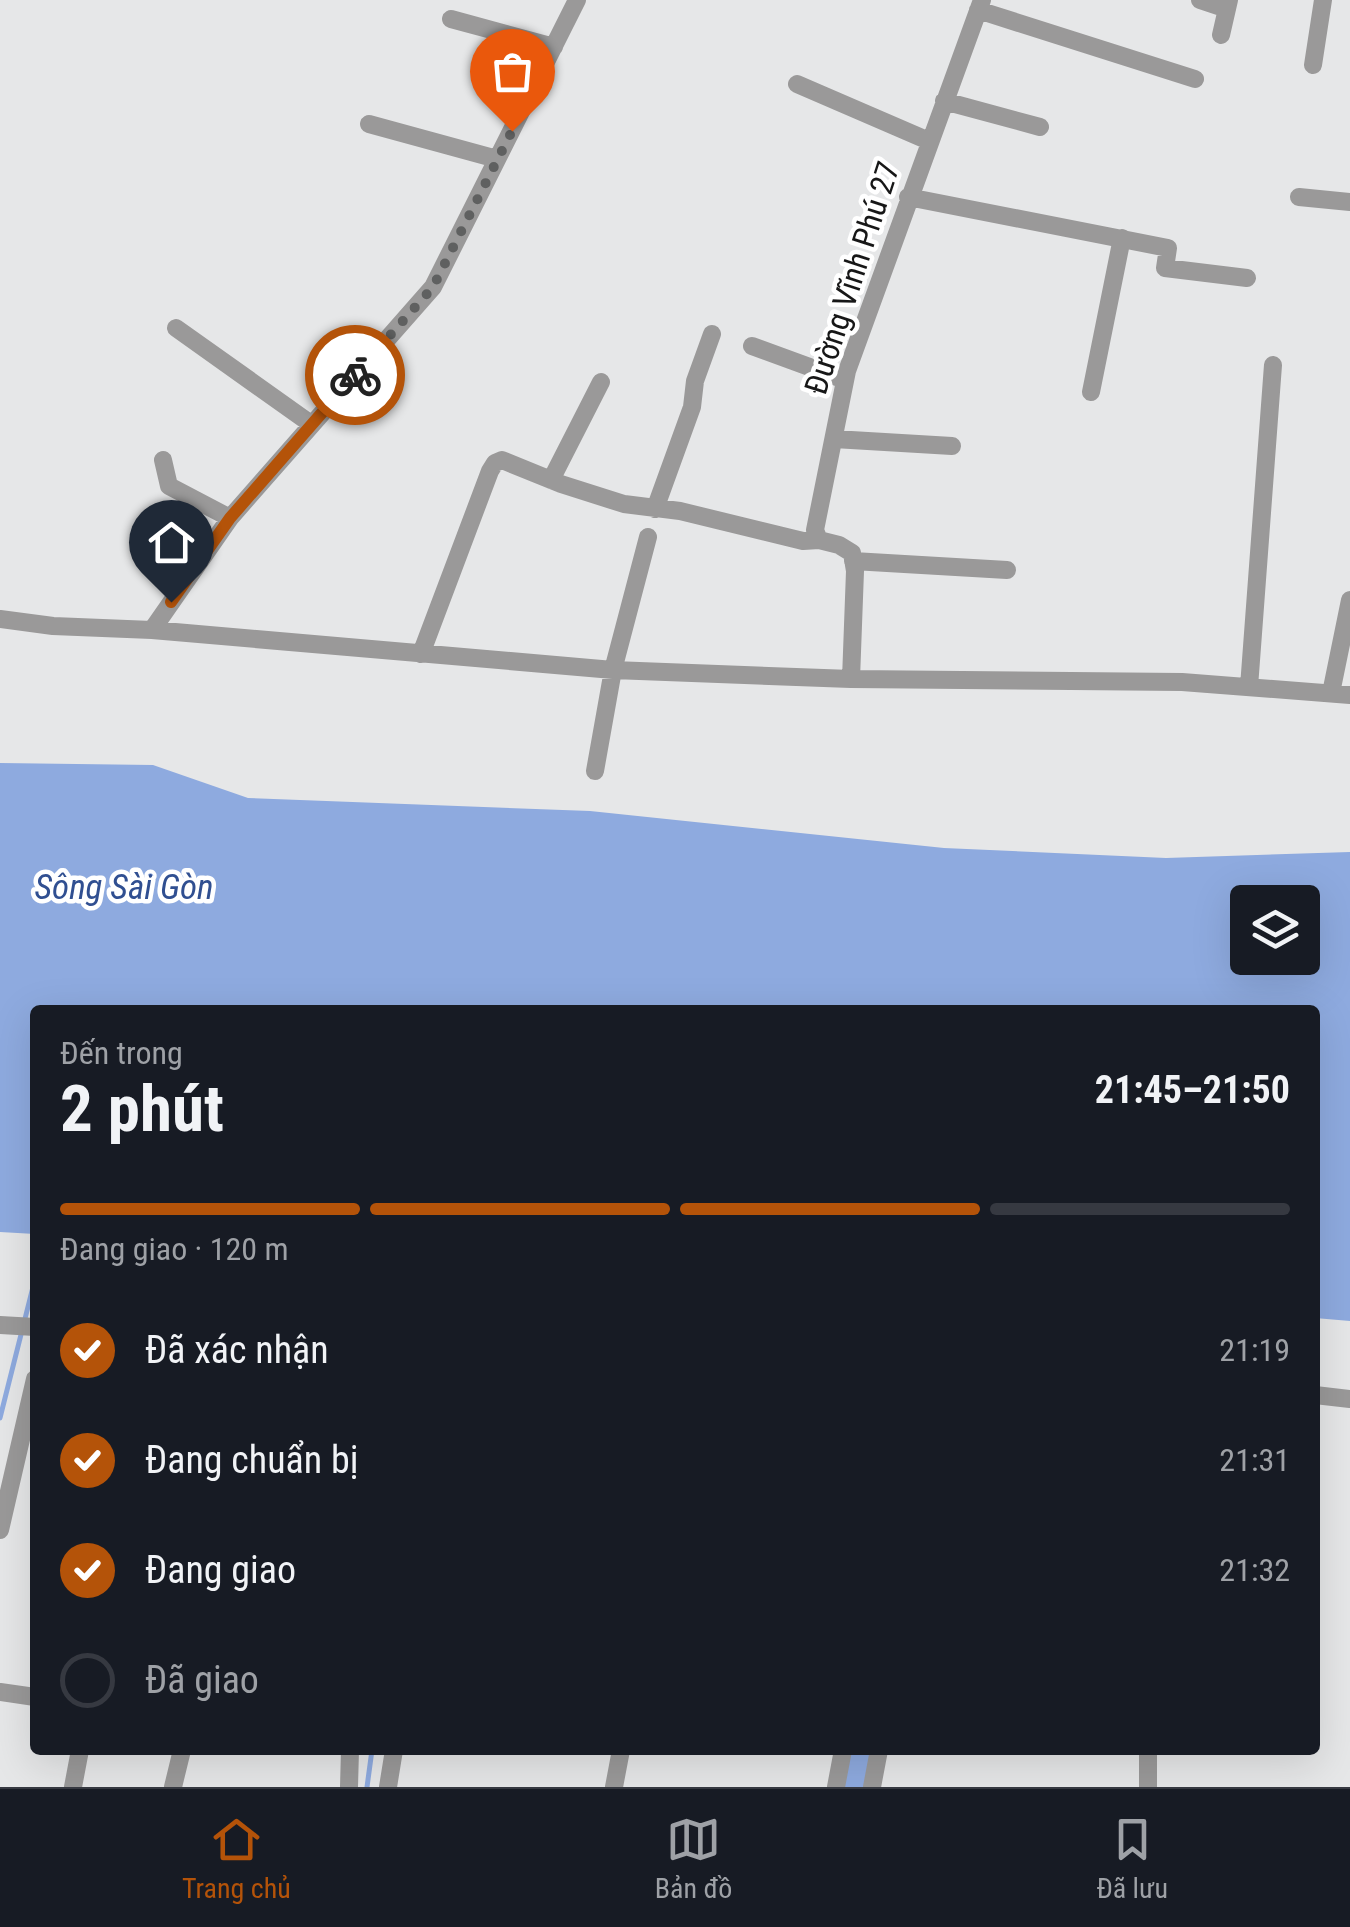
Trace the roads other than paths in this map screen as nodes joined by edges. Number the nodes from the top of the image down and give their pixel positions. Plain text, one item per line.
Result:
1 (576, 0) edge
2 (1200, 0) edge
3 (1323, 0) edge
4 (1228, 4) edge
5 (980, 5) edge
6 (451, 19) dead end
7 (1221, 35) dead end
8 (554, 47) junction
9 (1313, 65) dead end
10 (1196, 79) dead end
11 (797, 84) dead end
12 (944, 101) junction
13 (369, 124) dead end
14 (1040, 128) dead end
15 (929, 141) junction
16 (498, 159) junction
17 (908, 197) junction
18 (1299, 198) dead end
19 (1350, 202) edge
20 (1122, 238) junction
21 (1248, 278) dead end
22 (176, 328) dead end
23 (712, 334) dead end
24 (752, 346) dead end
25 (1274, 365) dead end
26 (845, 380) junction
27 (602, 382) dead end
28 (1091, 392) dead end
29 (312, 424) junction
30 (834, 439) junction
31 (952, 446) dead end
32 (164, 460) dead end
33 (551, 480) junction
34 (655, 509) junction
35 (230, 518) junction
36 (648, 537) dead end
37 (819, 540) junction
38 (854, 560) junction
39 (1007, 570) dead end
40 (1350, 600) edge
41 (0, 619) edge
42 (159, 631) junction
43 (421, 654) junction
44 (613, 670) junction
45 (851, 678) junction
46 (1249, 688) junction
47 (1340, 694) edge
48 (594, 771) dead end
49 (30, 1327) edge
50 (4, 1329) edge
51 (1320, 1396) edge
52 (30, 1397) edge
53 (1350, 1399) edge
54 (6, 1481) edge
55 (0, 1530) edge
56 (0, 1692) edge
57 (30, 1696) edge
58 (79, 1755) edge
59 (181, 1755) edge
60 (350, 1755) edge
61 (393, 1755) edge
62 (620, 1755) edge
63 (842, 1755) edge
64 (878, 1755) edge
65 (1148, 1755) edge
66 (74, 1787) edge
67 (174, 1787) edge
68 (349, 1787) edge
69 (388, 1787) edge
70 (614, 1787) edge
71 (836, 1787) edge
72 (872, 1787) edge
73 (1148, 1787) edge

1 - 8 street
2 - 4 street
3 - 9 street
4 - 7 street
5 - 10 street
5 - 12 street, Đường Vĩnh Phú 27
6 - 8 street
8 - 16 street
11 - 15 street
12 - 14 street
12 - 15 street, Đường Vĩnh Phú 27
13 - 16 street
15 - 17 street, Đường Vĩnh Phú 27
16 - 29 street
17 - 20 street
17 - 26 street, Đường Vĩnh Phú 27
18 - 19 street
20 - 21 street
20 - 28 street
22 - 29 street
23 - 34 street
24 - 26 street
25 - 46 street
26 - 30 street, Đường Vĩnh Phú 27
27 - 33 street
29 - 35 street
30 - 31 street
30 - 37 street, Đường Vĩnh Phú 27
32 - 35 street
33 - 34 street
33 - 43 street
34 - 37 street
35 - 42 street
36 - 44 street
37 - 38 street
38 - 39 street
38 - 45 street
40 - 47 street
41 - 42 street
42 - 43 street
43 - 44 street
44 - 45 street
44 - 48 street
45 - 46 street
46 - 47 street
49 - 50 street
51 - 53 street
52 - 54 street
54 - 55 street
56 - 57 street
58 - 66 street
59 - 67 street
60 - 68 street
61 - 69 street
62 - 70 street
63 - 71 street
64 - 72 street
65 - 73 street

